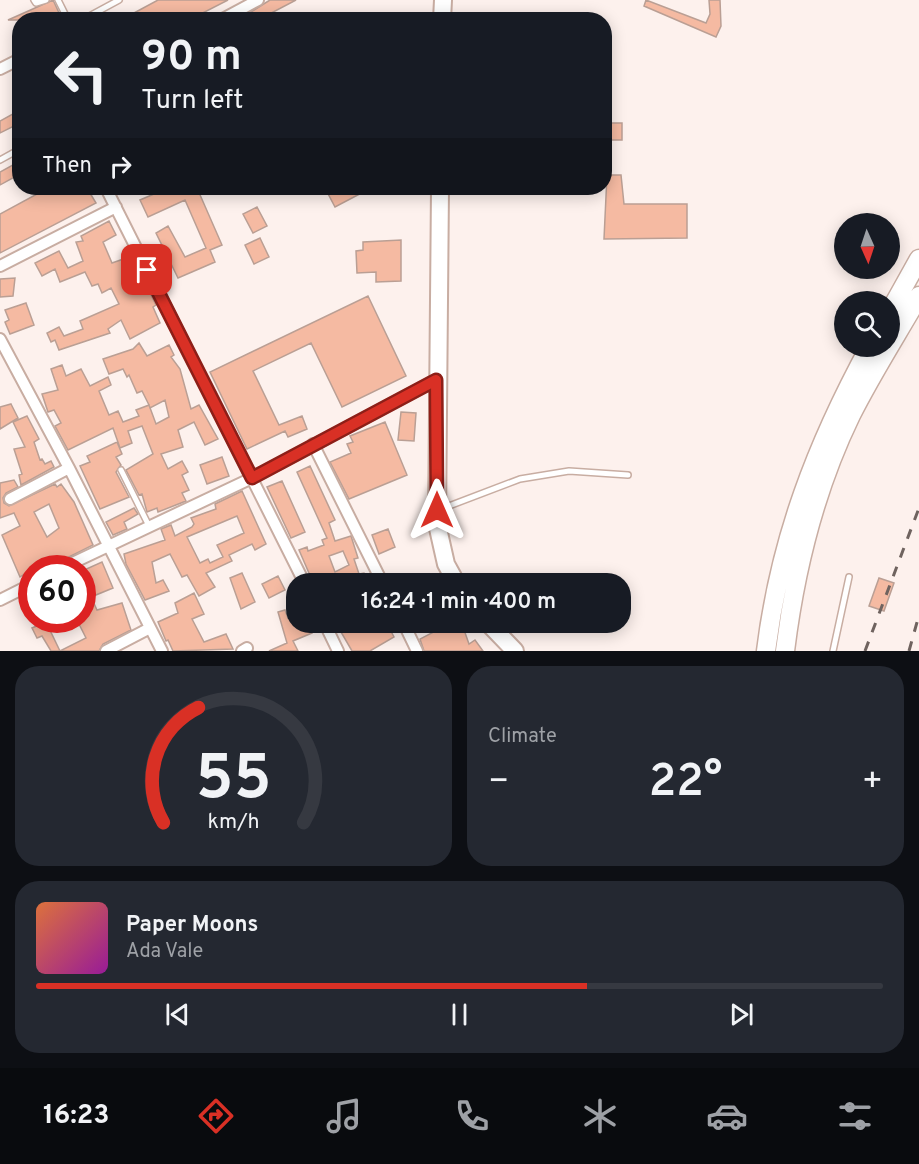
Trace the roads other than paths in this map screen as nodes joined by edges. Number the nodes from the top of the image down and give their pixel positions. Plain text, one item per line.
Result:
1 (34, 0) edge
2 (46, 0) edge
3 (119, 0) edge
4 (258, 0) edge
5 (97, 12) edge
6 (236, 12) edge
7 (110, 195) edge
8 (440, 195) edge
9 (116, 207) junction
10 (919, 260) edge
11 (0, 266) edge
12 (900, 293) edge
13 (919, 297) edge
14 (1, 344) edge
15 (864, 357) edge
16 (436, 380) junction
17 (313, 444) junction
18 (69, 468) junction
19 (121, 470) dead end
20 (628, 476) dead end
21 (252, 478) junction
22 (10, 499) dead end
23 (437, 510) junction
24 (149, 526) junction
25 (109, 545) junction
26 (89, 555) edge
27 (300, 573) edge
28 (378, 573) edge
29 (451, 573) edge
30 (849, 577) dead end
31 (18, 591) edge
32 (0, 600) edge
33 (150, 628) junction
34 (329, 633) edge
35 (408, 633) edge
36 (497, 633) edge
37 (106, 651) edge
38 (162, 651) edge
39 (338, 651) edge
40 (417, 651) edge
41 (515, 651) edge
42 (766, 651) edge
43 (784, 651) edge
44 (832, 651) edge

1 - 2 lane
3 - 5 lane
4 - 6 street
7 - 9 street
8 - 16 main road
9 - 11 street
9 - 21 street
10 - 12 highway
13 - 43 highway
14 - 18 street
15 - 42 highway
16 - 17 street
16 - 23 main road
17 - 21 street
17 - 28 street
18 - 22 street
18 - 25 street
19 - 24 lane
20 - 23 lane
21 - 24 street
21 - 27 street
23 - 29 main road
24 - 25 street
25 - 26 street
25 - 33 street
30 - 44 lane
31 - 32 street
33 - 37 street
33 - 38 street
34 - 39 street
35 - 40 street
36 - 41 main road

